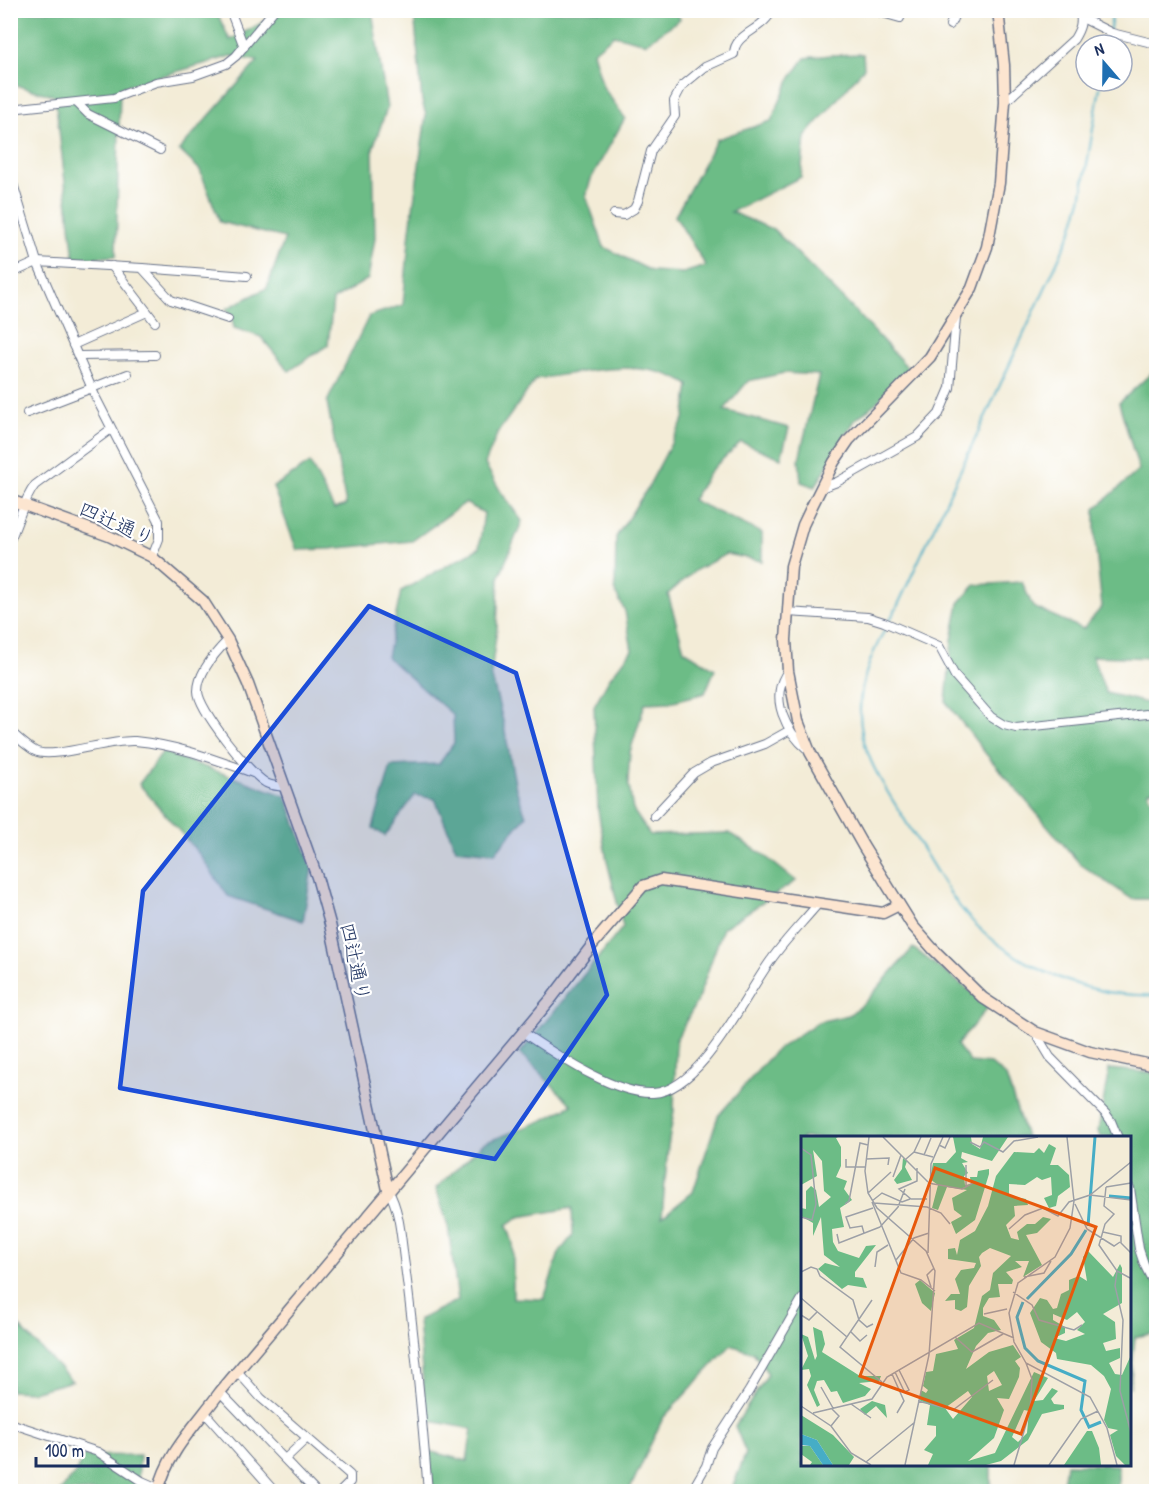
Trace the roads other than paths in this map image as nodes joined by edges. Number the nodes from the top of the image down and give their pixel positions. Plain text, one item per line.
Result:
1 (230, 10) edge
2 (274, 10) edge
3 (773, 10) edge
4 (872, 10) edge
5 (903, 10) edge
6 (957, 10) edge
7 (998, 10) edge
8 (1081, 14) edge
9 (950, 25) dead end
10 (1156, 44) edge
11 (243, 46) junction
12 (1005, 102) junction
13 (77, 103) junction
14 (10, 109) edge
15 (160, 150) dead end
16 (10, 174) edge
17 (22, 213) junction
18 (614, 214) dead end
19 (10, 217) edge
20 (37, 262) junction
21 (112, 266) junction
22 (142, 268) junction
23 (10, 274) edge
24 (247, 276) dead end
25 (147, 312) junction
26 (956, 316) junction
27 (228, 319) dead end
28 (155, 322) dead end
29 (73, 345) junction
30 (155, 355) dead end
31 (78, 356) junction
32 (128, 374) dead end
33 (92, 388) junction
34 (27, 413) dead end
35 (111, 429) junction
36 (820, 488) junction
37 (10, 500) edge
38 (25, 505) junction
39 (10, 540) edge
40 (152, 557) junction
41 (787, 612) junction
42 (228, 640) junction
43 (788, 671) junction
44 (1156, 713) edge
45 (790, 730) junction
46 (10, 731) edge
47 (810, 752) junction
48 (254, 773) junction
49 (284, 787) junction
50 (654, 816) dead end
51 (818, 904) junction
52 (899, 905) junction
53 (522, 1032) junction
54 (1035, 1032) junction
55 (1156, 1066) edge
56 (1118, 1136) edge
57 (388, 1190) junction
58 (1131, 1195) edge
59 (1156, 1288) edge
60 (801, 1301) edge
61 (237, 1371) junction
62 (220, 1392) junction
63 (205, 1413) junction
64 (10, 1423) edge
65 (307, 1438) junction
66 (285, 1459) junction
67 (158, 1490) edge
68 (275, 1491) edge
69 (316, 1491) edge
70 (340, 1491) edge
71 (428, 1491) edge
72 (691, 1491) edge

1 - 11 street
2 - 11 street
3 - 18 street
4 - 5 street
6 - 9 street
7 - 12 street
8 - 10 street
8 - 12 street
11 - 13 street
12 - 26 street
13 - 14 street
13 - 15 street
16 - 17 street
17 - 19 street
17 - 20 street
20 - 21 street
20 - 23 street
20 - 29 street
21 - 22 street
21 - 25 street
22 - 24 street
22 - 27 street
25 - 28 street
25 - 29 street
26 - 36 street
26 - 36 street
29 - 31 street
30 - 31 street
31 - 33 street
32 - 33 street
33 - 34 street
33 - 35 street
35 - 38 street
35 - 40 street
36 - 41 street
37 - 38 street, 四辻通り
38 - 39 street
38 - 40 street, 四辻通り
40 - 42 street, 四辻通り
41 - 43 street
41 - 44 street
42 - 48 street
42 - 49 street, 四辻通り
43 - 45 street
43 - 47 street
45 - 47 street
45 - 50 street
46 - 48 street
47 - 52 street
48 - 49 street
49 - 57 street, 四辻通り
51 - 52 street
51 - 53 street
51 - 53 street
52 - 54 street
53 - 57 street
54 - 55 street
54 - 56 street
57 - 61 street
57 - 71 street
58 - 59 street
60 - 72 street
61 - 62 street
61 - 65 street
62 - 63 street
62 - 66 street
63 - 67 street
63 - 68 street
64 - 67 street
65 - 66 street
65 - 70 street
66 - 69 street

